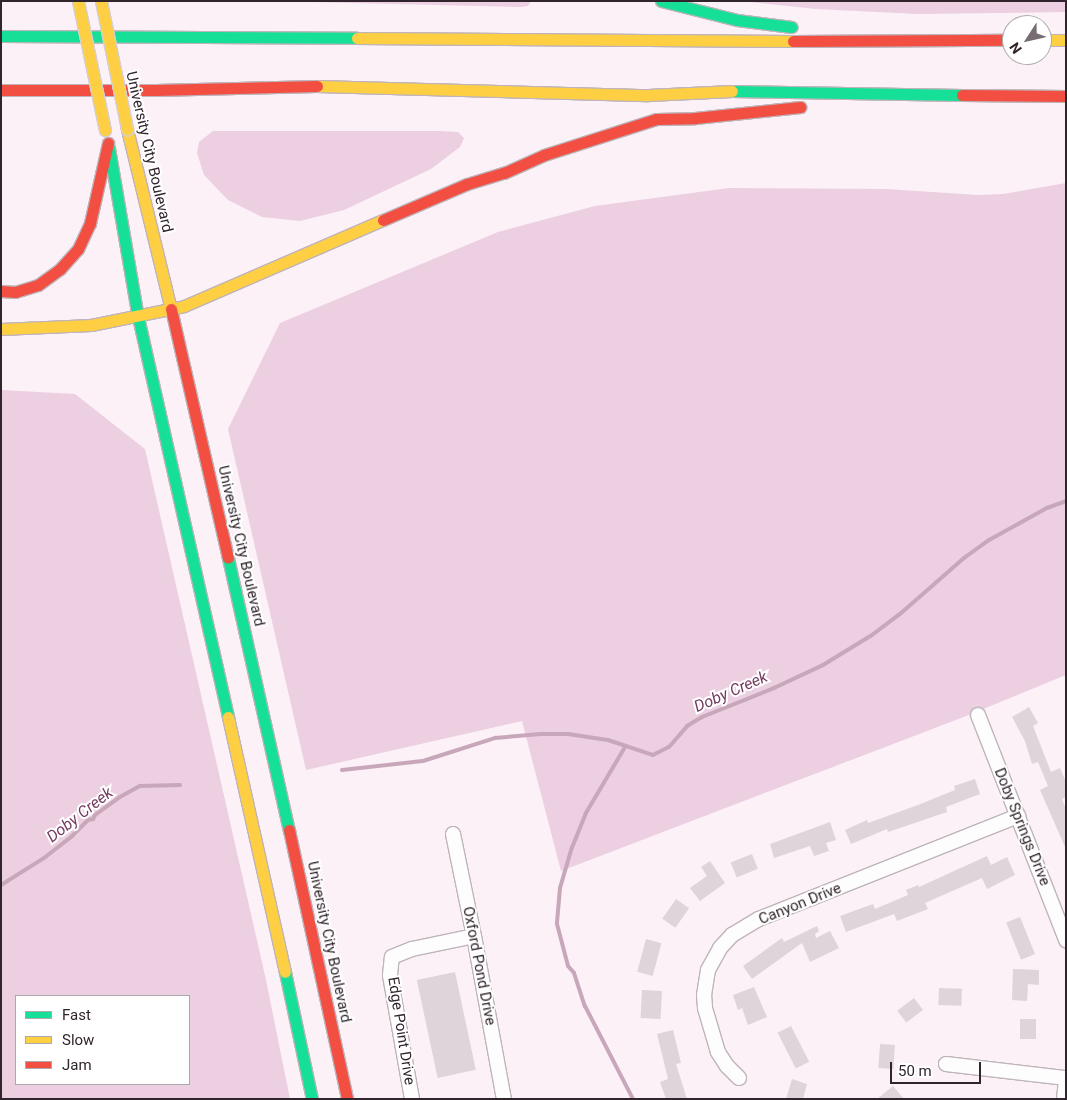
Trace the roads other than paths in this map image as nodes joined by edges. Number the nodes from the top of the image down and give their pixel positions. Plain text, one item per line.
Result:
1 (78, 1) edge
2 (101, 1) edge
3 (661, 1) edge
4 (1, 36) edge
5 (897, 40) junction
6 (1002, 40) edge
7 (1052, 40) edge
8 (1066, 40) edge
9 (1, 90) edge
10 (908, 94) junction
11 (1066, 96) edge
12 (832, 104) dead end
13 (813, 106) dead end
14 (108, 144) junction
15 (1, 292) edge
16 (171, 309) junction
17 (138, 317) junction
18 (1, 329) edge
19 (978, 715) dead end
20 (1018, 816) junction
21 (453, 834) dead end
22 (474, 936) junction
23 (1066, 940) edge
24 (946, 1064) dead end
25 (739, 1078) dead end
26 (1066, 1079) edge
27 (312, 1099) edge
28 (347, 1099) edge
29 (412, 1099) edge
30 (504, 1099) edge
31 (1064, 1099) edge

1 - 14 main road, bridge
2 - 16 main road, University City Boulevard, bridge
3 - 5 main road
4 - 5 main road
5 - 6 main road
7 - 8 main road
9 - 10 main road
10 - 11 main road
10 - 12 main road
13 - 16 main road
14 - 15 main road
14 - 17 main road
16 - 17 main road
16 - 28 main road, University City Boulevard
17 - 18 main road
17 - 27 main road
19 - 20 street, Doby Springs Drive
20 - 23 street, Doby Springs Drive
20 - 25 street, Canyon Drive
21 - 22 street, Oxford Pond Drive
22 - 29 street, Edge Point Drive
22 - 30 street, Oxford Pond Drive
24 - 26 street
26 - 31 street

